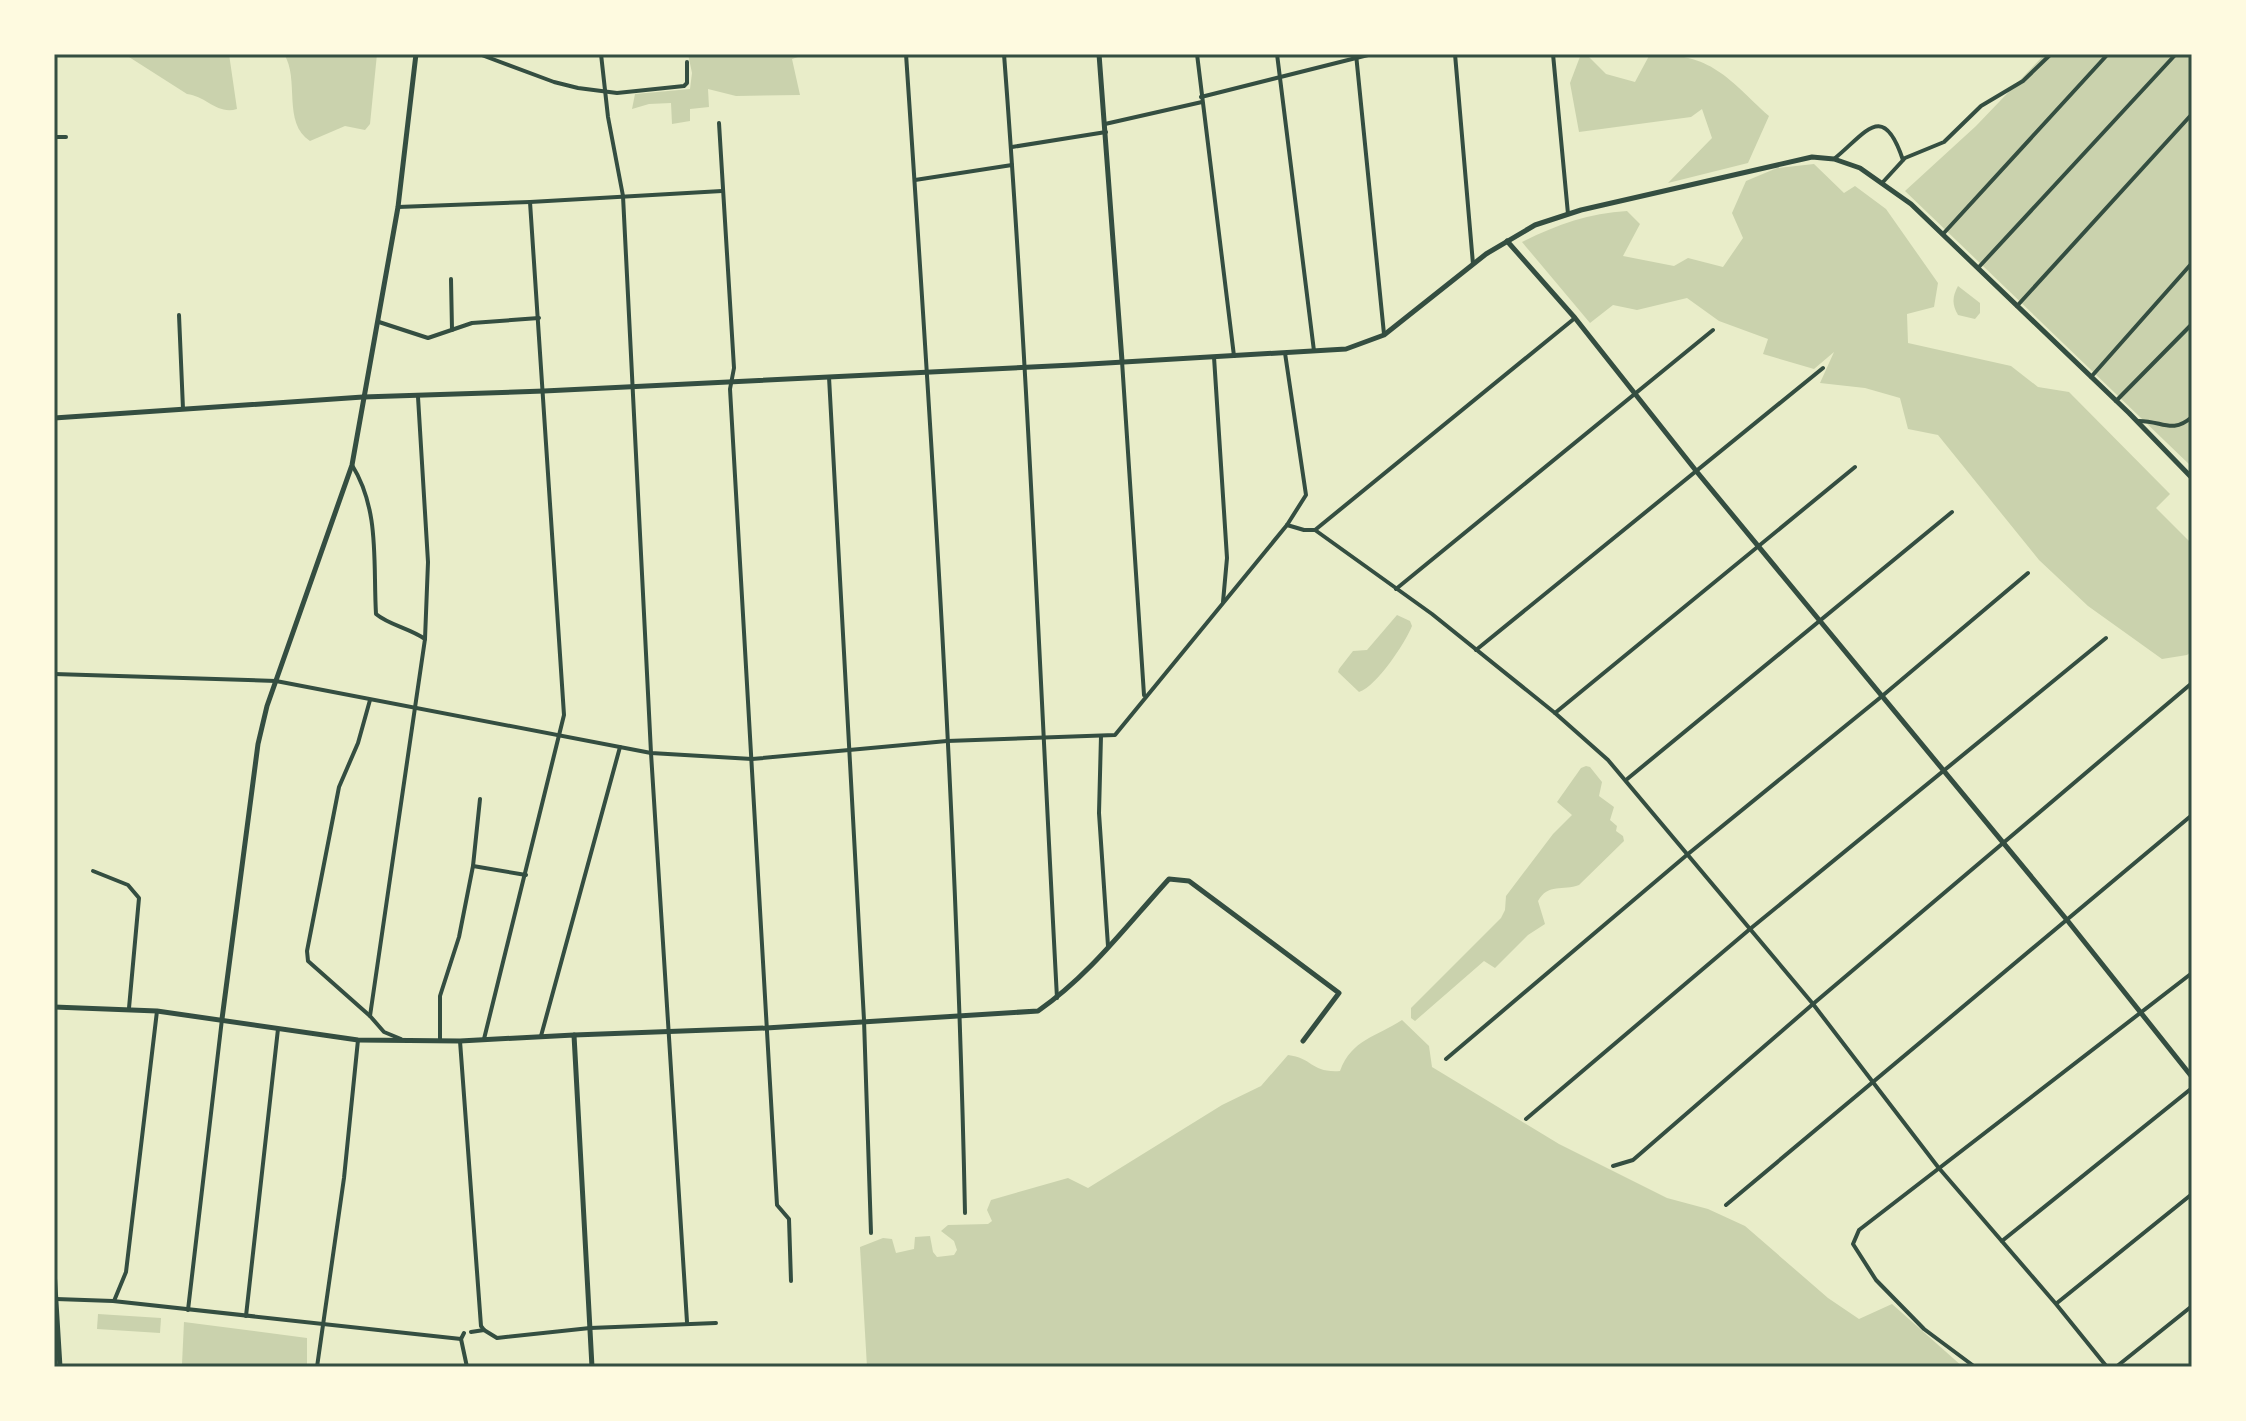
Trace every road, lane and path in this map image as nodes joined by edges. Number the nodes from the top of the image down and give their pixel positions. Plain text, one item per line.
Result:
1 (416, 54) edge
2 (479, 54) edge
3 (601, 54) edge
4 (906, 54) edge
5 (1004, 54) edge
6 (1099, 54) edge
7 (1197, 54) edge
8 (1277, 54) edge
9 (1372, 54) edge
10 (1455, 54) edge
11 (1553, 54) edge
12 (2051, 54) edge
13 (2108, 54) edge
14 (2176, 54) edge
15 (1357, 56) edge
16 (687, 62) dead end
17 (1279, 77) junction
18 (605, 90) junction
19 (1202, 99) junction
20 (2192, 114) edge
21 (719, 123) dead end
22 (1105, 124) junction
23 (1106, 132) junction
24 (54, 137) edge
25 (66, 137) dead end
26 (1012, 147) junction
27 (1834, 159) junction
28 (1903, 160) junction
29 (1012, 165) junction
30 (915, 180) junction
31 (1883, 182) junction
32 (722, 191) junction
33 (623, 196) junction
34 (530, 202) junction
35 (398, 207) junction
36 (1568, 214) junction
37 (1943, 234) junction
38 (1507, 241) junction
39 (2192, 263) edge
40 (1473, 264) junction
41 (1978, 268) junction
42 (451, 279) dead end
43 (2017, 306) junction
44 (179, 315) dead end
45 (539, 318) junction
46 (1575, 318) junction
47 (379, 322) junction
48 (2192, 324) edge
49 (452, 330) junction
50 (1713, 330) dead end
51 (1384, 335) junction
52 (1314, 351) junction
53 (1285, 353) junction
54 (1234, 356) junction
55 (1214, 357) junction
56 (1122, 361) junction
57 (1025, 368) junction
58 (1823, 368) dead end
59 (928, 372) junction
60 (829, 377) junction
61 (2091, 377) junction
62 (733, 381) junction
63 (633, 387) junction
64 (544, 391) junction
65 (1636, 395) junction
66 (363, 397) junction
67 (418, 397) junction
68 (2116, 401) junction
69 (183, 409) junction
70 (2192, 417) edge
71 (54, 418) edge
72 (2137, 421) junction
73 (352, 465) junction
74 (1855, 467) dead end
75 (1697, 472) junction
76 (2192, 478) edge
77 (1952, 512) dead end
78 (1287, 525) junction
79 (1315, 530) junction
80 (1759, 546) junction
81 (2028, 573) dead end
82 (1396, 589) junction
83 (1223, 603) junction
84 (1819, 619) junction
85 (2106, 638) dead end
86 (425, 639) junction
87 (1476, 650) junction
88 (54, 674) edge
89 (276, 681) junction
90 (2192, 683) edge
91 (1144, 697) junction
92 (1881, 697) junction
93 (370, 700) junction
94 (415, 709) junction
95 (1555, 713) junction
96 (560, 736) junction
97 (1101, 736) junction
98 (1043, 737) junction
99 (947, 741) junction
100 (620, 747) junction
101 (850, 749) junction
102 (651, 753) junction
103 (752, 759) junction
104 (1943, 771) junction
105 (1625, 780) junction
106 (480, 799) dead end
107 (2192, 815) edge
108 (2002, 843) junction
109 (1688, 854) junction
110 (473, 866) junction
111 (93, 871) dead end
112 (526, 875) junction
113 (2067, 920) junction
114 (1750, 929) junction
115 (1108, 946) junction
116 (2192, 973) edge
117 (1057, 998) junction
118 (1813, 1004) junction
119 (54, 1007) edge
120 (129, 1008) junction
121 (157, 1011) junction
122 (2141, 1013) junction
123 (961, 1014) junction
124 (370, 1016) junction
125 (222, 1019) junction
126 (864, 1020) junction
127 (766, 1028) junction
128 (278, 1029) junction
129 (667, 1029) junction
130 (574, 1035) junction
131 (541, 1036) junction
132 (484, 1039) junction
133 (358, 1040) junction
134 (440, 1040) junction
135 (405, 1041) junction
136 (460, 1041) junction
137 (1303, 1041) dead end
138 (1446, 1059) dead end
139 (2192, 1077) edge
140 (1874, 1080) junction
141 (2192, 1088) edge
142 (1526, 1119) dead end
143 (1613, 1166) dead end
144 (1938, 1167) junction
145 (2192, 1194) edge
146 (1726, 1205) dead end
147 (965, 1213) dead end
148 (871, 1233) dead end
149 (2002, 1241) junction
150 (54, 1270) edge
151 (791, 1281) dead end
152 (55, 1299) edge
153 (113, 1301) junction
154 (2056, 1304) junction
155 (2192, 1306) edge
156 (188, 1310) junction
157 (246, 1316) junction
158 (322, 1322) junction
159 (687, 1322) junction
160 (716, 1323) dead end
161 (590, 1328) junction
162 (484, 1330) junction
163 (471, 1332) dead end
164 (60, 1367) edge
165 (317, 1367) edge
166 (467, 1367) edge
167 (592, 1367) edge
168 (1975, 1367) edge
169 (2107, 1367) edge
170 (2116, 1367) edge

1 - 35 street
2 - 18 street
3 - 18 street
4 - 30 street
5 - 26 street
6 - 22 street
7 - 19 street
8 - 17 street
9 - 15 street
10 - 40 street
11 - 36 street
12 - 28 street
13 - 37 street
14 - 41 street
15 - 17 street
15 - 51 street
16 - 18 street
17 - 19 street
17 - 52 street
18 - 33 street
19 - 22 street
19 - 54 street
20 - 43 street
21 - 32 street
22 - 23 street
23 - 26 street
23 - 56 street
24 - 25 street
26 - 29 street
27 - 28 street
27 - 31 street
27 - 36 street
28 - 31 street
29 - 30 street
29 - 57 street
30 - 59 street
31 - 37 street
32 - 33 street
32 - 62 street
33 - 34 street
33 - 63 street
34 - 35 street
34 - 45 street
35 - 47 street
36 - 38 street
37 - 41 street
38 - 40 street
38 - 46 street
39 - 61 street
40 - 51 street
41 - 43 street
42 - 49 street
43 - 61 street
44 - 69 street
45 - 49 street
45 - 64 street
46 - 65 street
46 - 79 street
47 - 49 street
47 - 66 street
48 - 68 street
50 - 65 street
51 - 52 street
52 - 53 street
53 - 54 street
53 - 78 street
54 - 55 street
55 - 56 street
55 - 83 street
56 - 57 street
56 - 91 street
57 - 59 street
57 - 98 street
58 - 75 street
59 - 60 street
59 - 99 street
60 - 62 street
60 - 101 street
61 - 68 street
62 - 63 street
62 - 103 street
63 - 64 street
63 - 102 street
64 - 67 street
64 - 96 street
65 - 75 street
65 - 82 street
66 - 67 street
66 - 69 street
66 - 73 street
67 - 86 street
68 - 72 street
69 - 71 street
70 - 72 street
72 - 76 street
73 - 86 street
73 - 89 street
74 - 80 street
75 - 80 street
75 - 87 street
77 - 84 street
78 - 79 street
78 - 83 street
79 - 82 street
80 - 84 street
80 - 95 street
81 - 92 street
82 - 87 street
83 - 91 street
84 - 92 street
84 - 105 street
85 - 104 street
86 - 94 street
87 - 95 street
88 - 89 street
89 - 93 street
89 - 125 street
90 - 108 street
91 - 97 street
92 - 104 street
92 - 109 street
93 - 94 street
93 - 124 street
94 - 96 street
94 - 124 street
95 - 105 street
96 - 100 street
96 - 112 street
97 - 98 street
97 - 115 street
98 - 99 street
98 - 117 street
99 - 101 street
99 - 123 street
100 - 102 street
100 - 131 street
101 - 103 street
101 - 126 street
102 - 103 street
102 - 129 street
103 - 127 street
104 - 108 street
104 - 114 street
105 - 109 street
106 - 110 street
107 - 113 street
108 - 113 street
108 - 118 street
109 - 114 street
109 - 138 street
110 - 112 street
110 - 134 street
111 - 120 street
112 - 132 street
113 - 122 street
113 - 140 street
114 - 118 street
114 - 142 street
115 - 117 street
115 - 137 street
116 - 122 street
117 - 123 street
118 - 140 street
118 - 143 street
119 - 120 street
120 - 121 street
121 - 125 street
121 - 153 street
122 - 139 street
122 - 144 street
123 - 126 street
123 - 147 street
124 - 135 street
125 - 128 street
125 - 156 street
126 - 127 street
126 - 148 street
127 - 129 street
127 - 151 street
128 - 133 street
128 - 157 street
129 - 130 street
129 - 159 street
130 - 131 street
130 - 161 street
131 - 132 street
132 - 136 street
133 - 135 street
133 - 158 street
134 - 135 street
134 - 136 street
136 - 162 street
140 - 144 street
140 - 146 street
141 - 149 street
144 - 149 street
144 - 168 street
145 - 154 street
149 - 154 street
150 - 152 street
152 - 153 street
152 - 164 street
153 - 156 street
154 - 169 street
155 - 170 street
156 - 157 street
157 - 158 street
158 - 165 street
158 - 166 street
159 - 160 street
159 - 161 street
161 - 162 street
161 - 167 street
162 - 163 street

